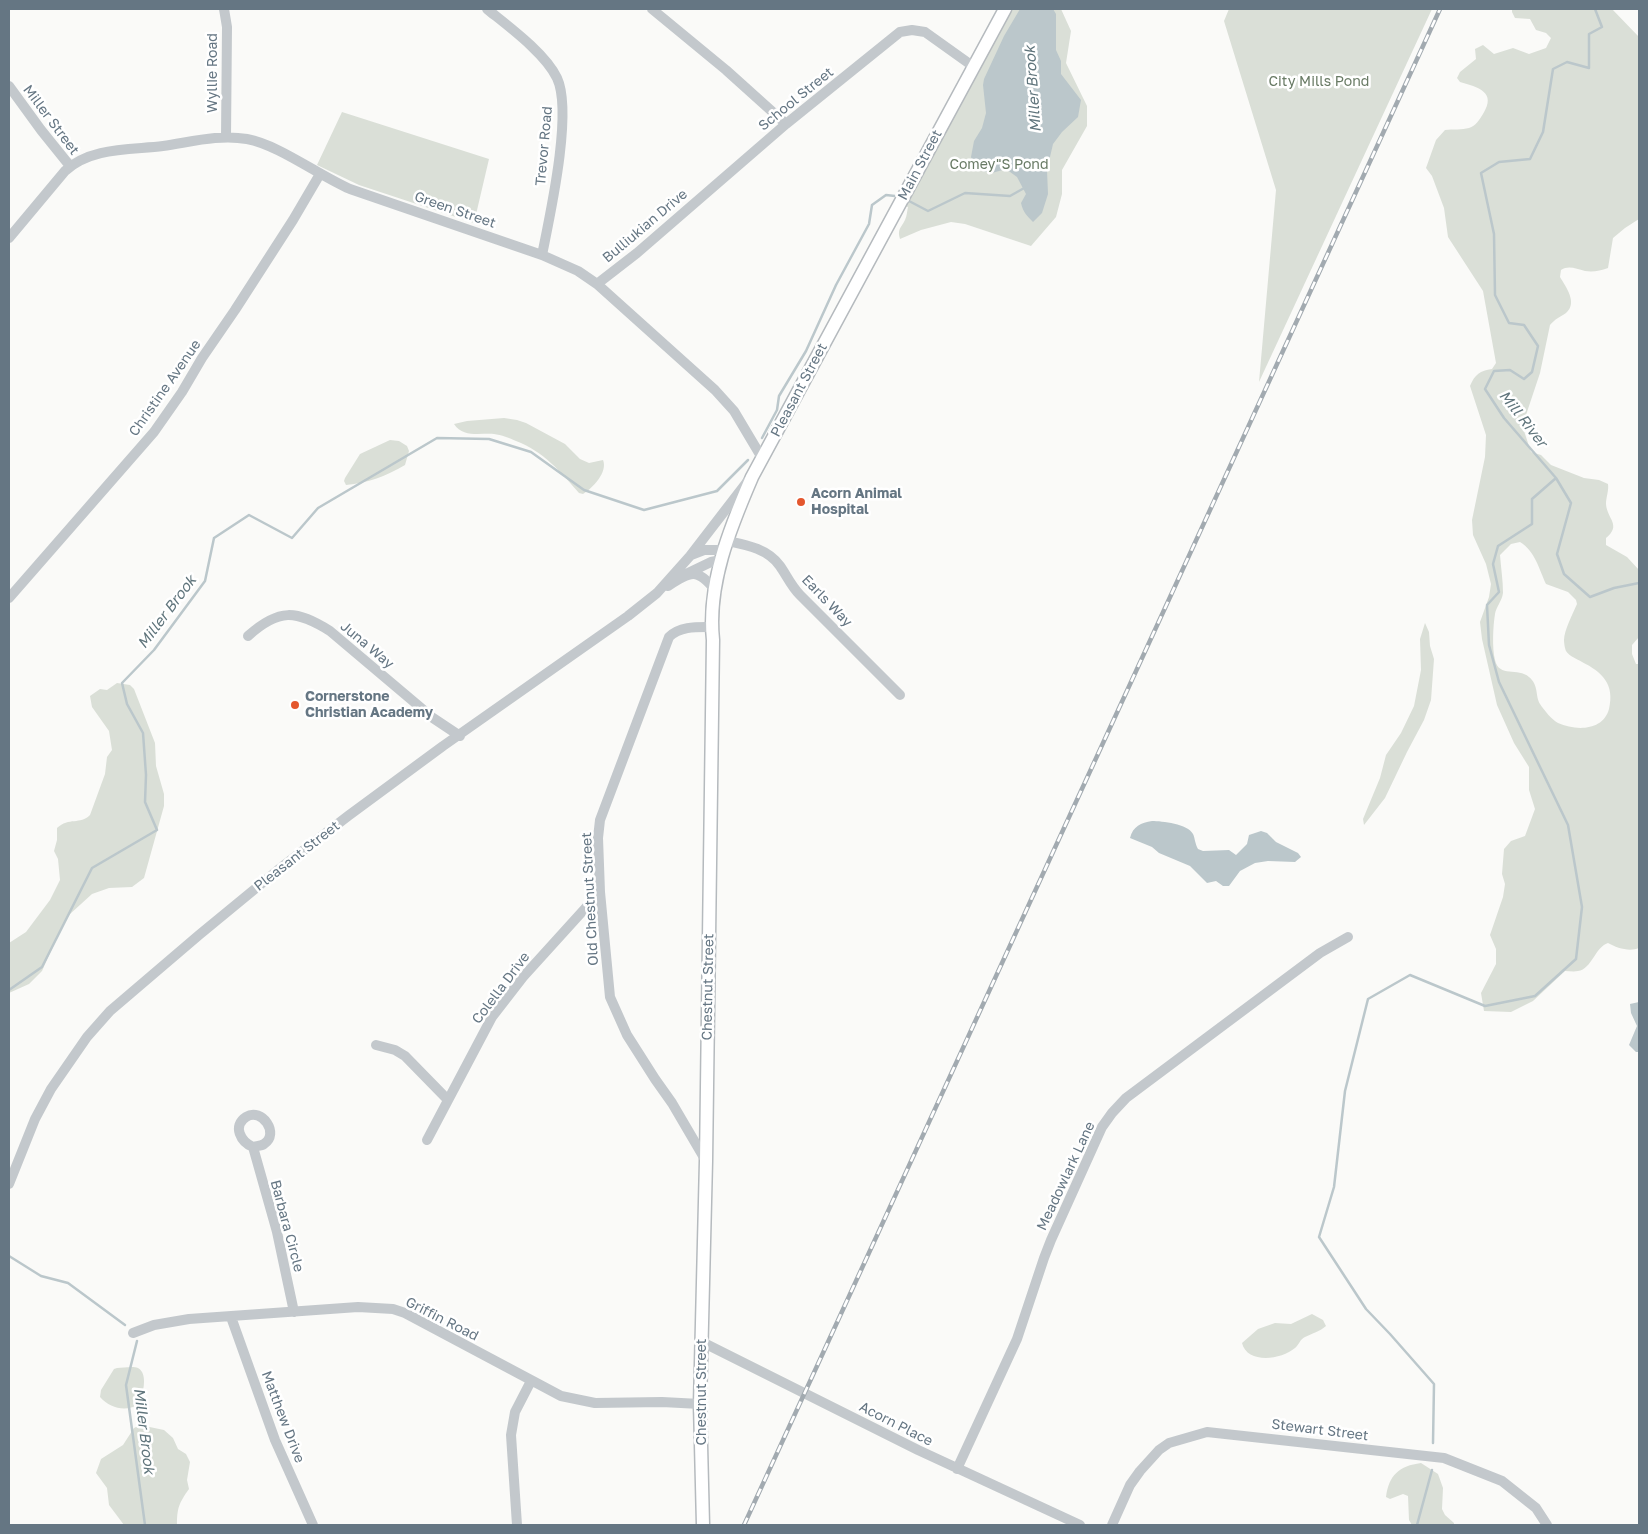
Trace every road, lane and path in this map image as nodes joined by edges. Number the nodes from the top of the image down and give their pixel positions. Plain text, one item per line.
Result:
1 (224, 9) edge
2 (486, 9) edge
3 (652, 9) edge
4 (1005, 9) edge
5 (974, 67) junction
6 (9, 86) edge
7 (786, 124) junction
8 (226, 137) junction
9 (70, 166) junction
10 (320, 174) junction
11 (710, 189) joint
12 (9, 238) edge
13 (542, 254) junction
14 (597, 284) junction
15 (836, 321) joint
16 (762, 458) junction
17 (752, 477) junction
18 (724, 550) junction
19 (690, 556) junction
20 (683, 576) junction
21 (715, 590) junction
22 (656, 593) junction
23 (9, 598) edge
24 (712, 627) junction
25 (248, 636) dead end
26 (900, 696) dead end
27 (460, 736) junction
28 (600, 892) junction
29 (1348, 937) dead end
30 (376, 1045) dead end
31 (448, 1100) junction
32 (427, 1140) dead end
33 (253, 1147) dead end
34 (706, 1161) junction
35 (9, 1184) edge
36 (294, 1312) junction
37 (231, 1317) junction
38 (133, 1333) dead end
39 (702, 1342) junction
40 (531, 1381) junction
41 (700, 1404) junction
42 (958, 1469) junction
43 (313, 1525) edge
44 (517, 1525) edge
45 (703, 1525) edge
46 (1080, 1525) edge
47 (1112, 1525) edge
48 (1546, 1525) edge

1 - 8 street, Wyllie Road
2 - 13 street, Trevor Road
3 - 7 street
4 - 5 main road, Main Street
5 - 7 street, School Street
5 - 15 main road, Main Street
6 - 9 street, Miller Street
7 - 11 street, School Street
8 - 9 street, Green Street
8 - 10 street, Green Street
9 - 12 street, Miller Street
10 - 13 street, Green Street
10 - 23 street, Christine Avenue
11 - 14 street, Bulliukian Drive
13 - 14 street, Green Street
14 - 16 street, Green Street
15 - 16 main road, Pleasant Street
16 - 17 main road, Chestnut Street
17 - 18 main road, Chestnut Street
17 - 19 street, Pleasant Street
18 - 19 street
18 - 20 street, Pleasant Street
18 - 21 main road, Chestnut Street
18 - 26 street, Earls Way
19 - 22 street, Pleasant Street
20 - 21 street
20 - 22 street, Pleasant Street
21 - 24 main road, Chestnut Street
22 - 27 street, Pleasant Street
24 - 28 street, Old Chestnut Street
24 - 34 main road, Chestnut Street
25 - 27 street, Juna Way
27 - 35 street, Pleasant Street
28 - 31 street, Colella Drive
28 - 34 street, Old Chestnut Street
29 - 42 street, Meadowlark Lane
30 - 31 street
31 - 32 street, Colella Drive
33 - 36 street, Barbara Circle
34 - 39 main road, Chestnut Street
36 - 37 street, Griffin Road
36 - 40 street, Griffin Road
37 - 38 street, Griffin Road
37 - 43 street, Matthew Drive
39 - 41 main road, Chestnut Street
39 - 42 street, Acorn Place
40 - 41 street, Griffin Road
40 - 44 street
41 - 45 main road, Chestnut Street
42 - 46 street, Acorn Place
47 - 48 street, Stewart Street

